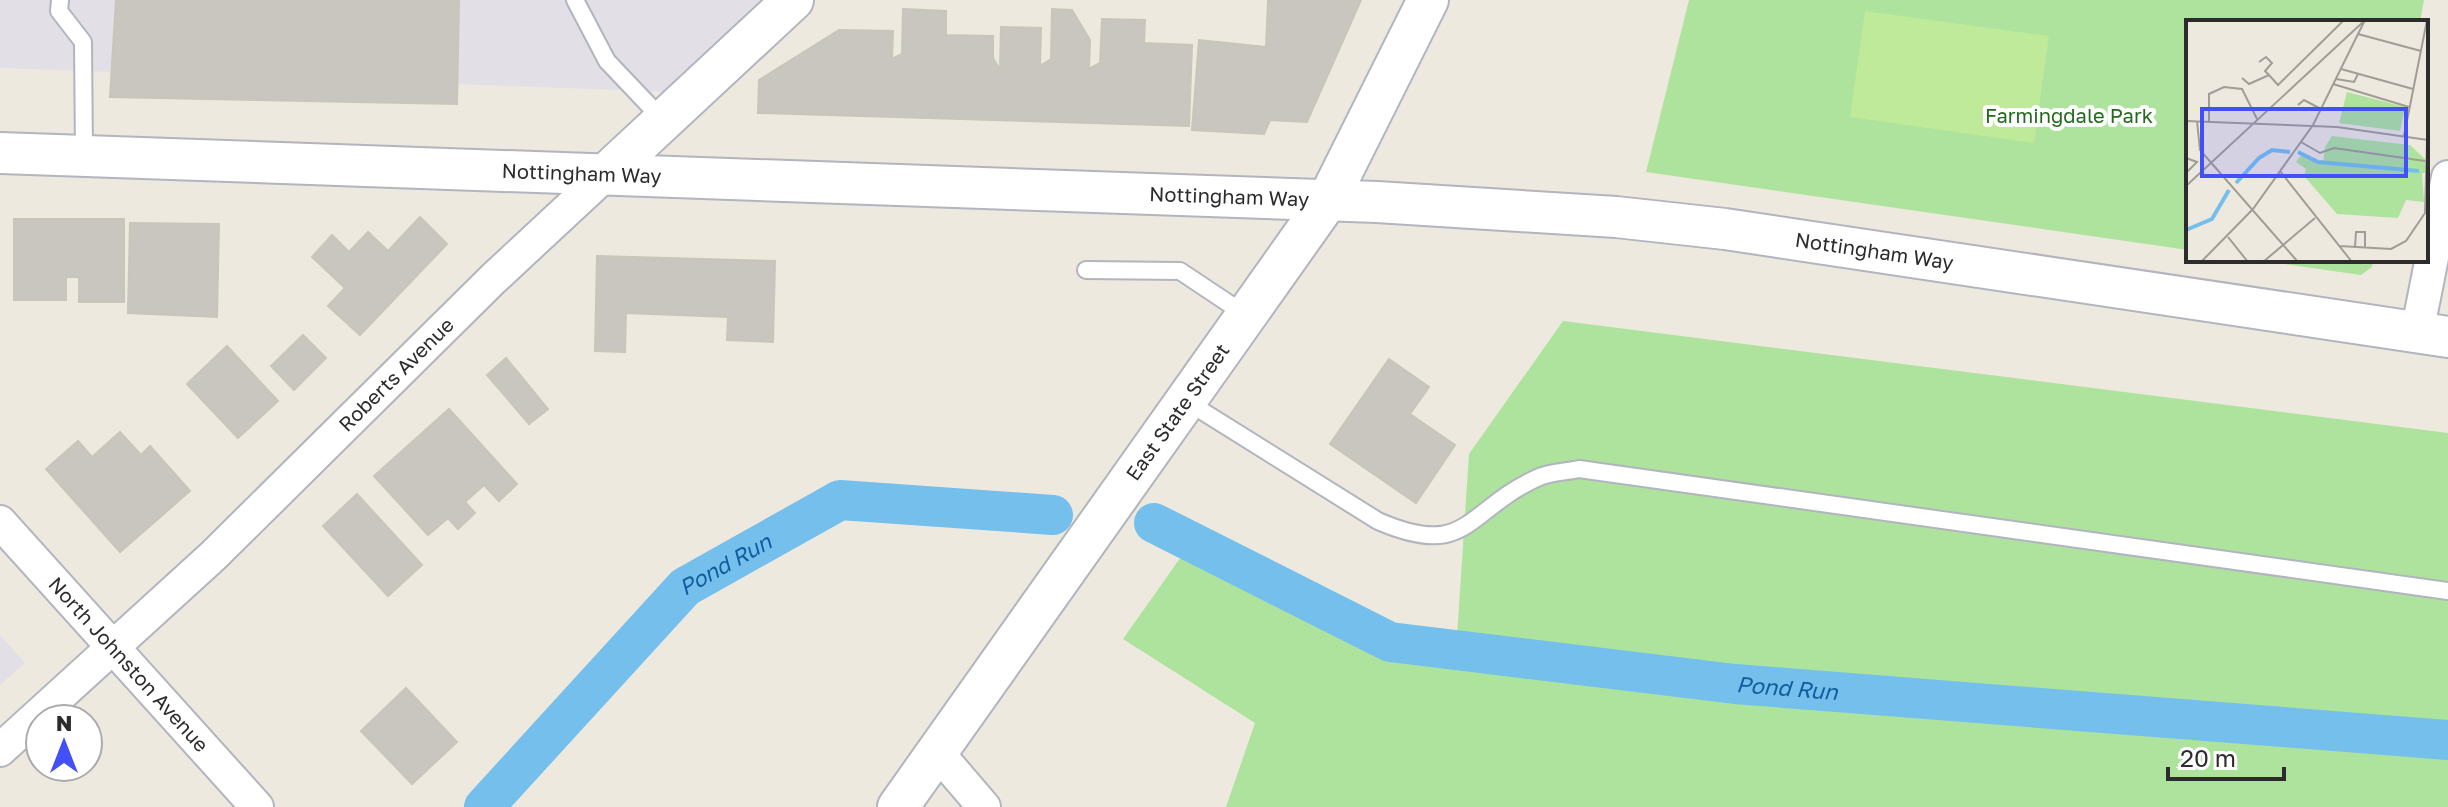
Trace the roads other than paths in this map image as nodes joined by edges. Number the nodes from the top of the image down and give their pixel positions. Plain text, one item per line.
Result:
1 (60, 0) edge
2 (575, 0) edge
3 (793, 0) edge
4 (1428, 0) edge
5 (664, 121) junction
6 (0, 153) edge
7 (84, 155) junction
8 (606, 174) junction
9 (2448, 177) edge
10 (1328, 200) junction
11 (1086, 270) dead end
12 (1246, 315) junction
13 (2432, 335) edge
14 (1185, 400) junction
15 (0, 522) edge
16 (2448, 591) edge
17 (113, 647) junction
18 (0, 750) edge
19 (937, 752) junction
20 (257, 807) edge
21 (898, 807) edge
22 (984, 807) edge

1 - 7 lane
2 - 5 lane
3 - 5 street, Roberts Avenue
4 - 10 street, East State Street
5 - 8 street, Roberts Avenue
6 - 7 street, Nottingham Way
7 - 8 street, Nottingham Way
8 - 10 street, Nottingham Way
8 - 17 street, Roberts Avenue
9 - 13 street
10 - 12 street, East State Street
10 - 13 street, Nottingham Way
11 - 12 lane
12 - 14 street, East State Street
14 - 16 lane
14 - 19 street, East State Street
15 - 17 street, North Johnston Avenue
17 - 18 street, Roberts Avenue
17 - 20 street, North Johnston Avenue
19 - 21 street, East State Street
19 - 22 street

